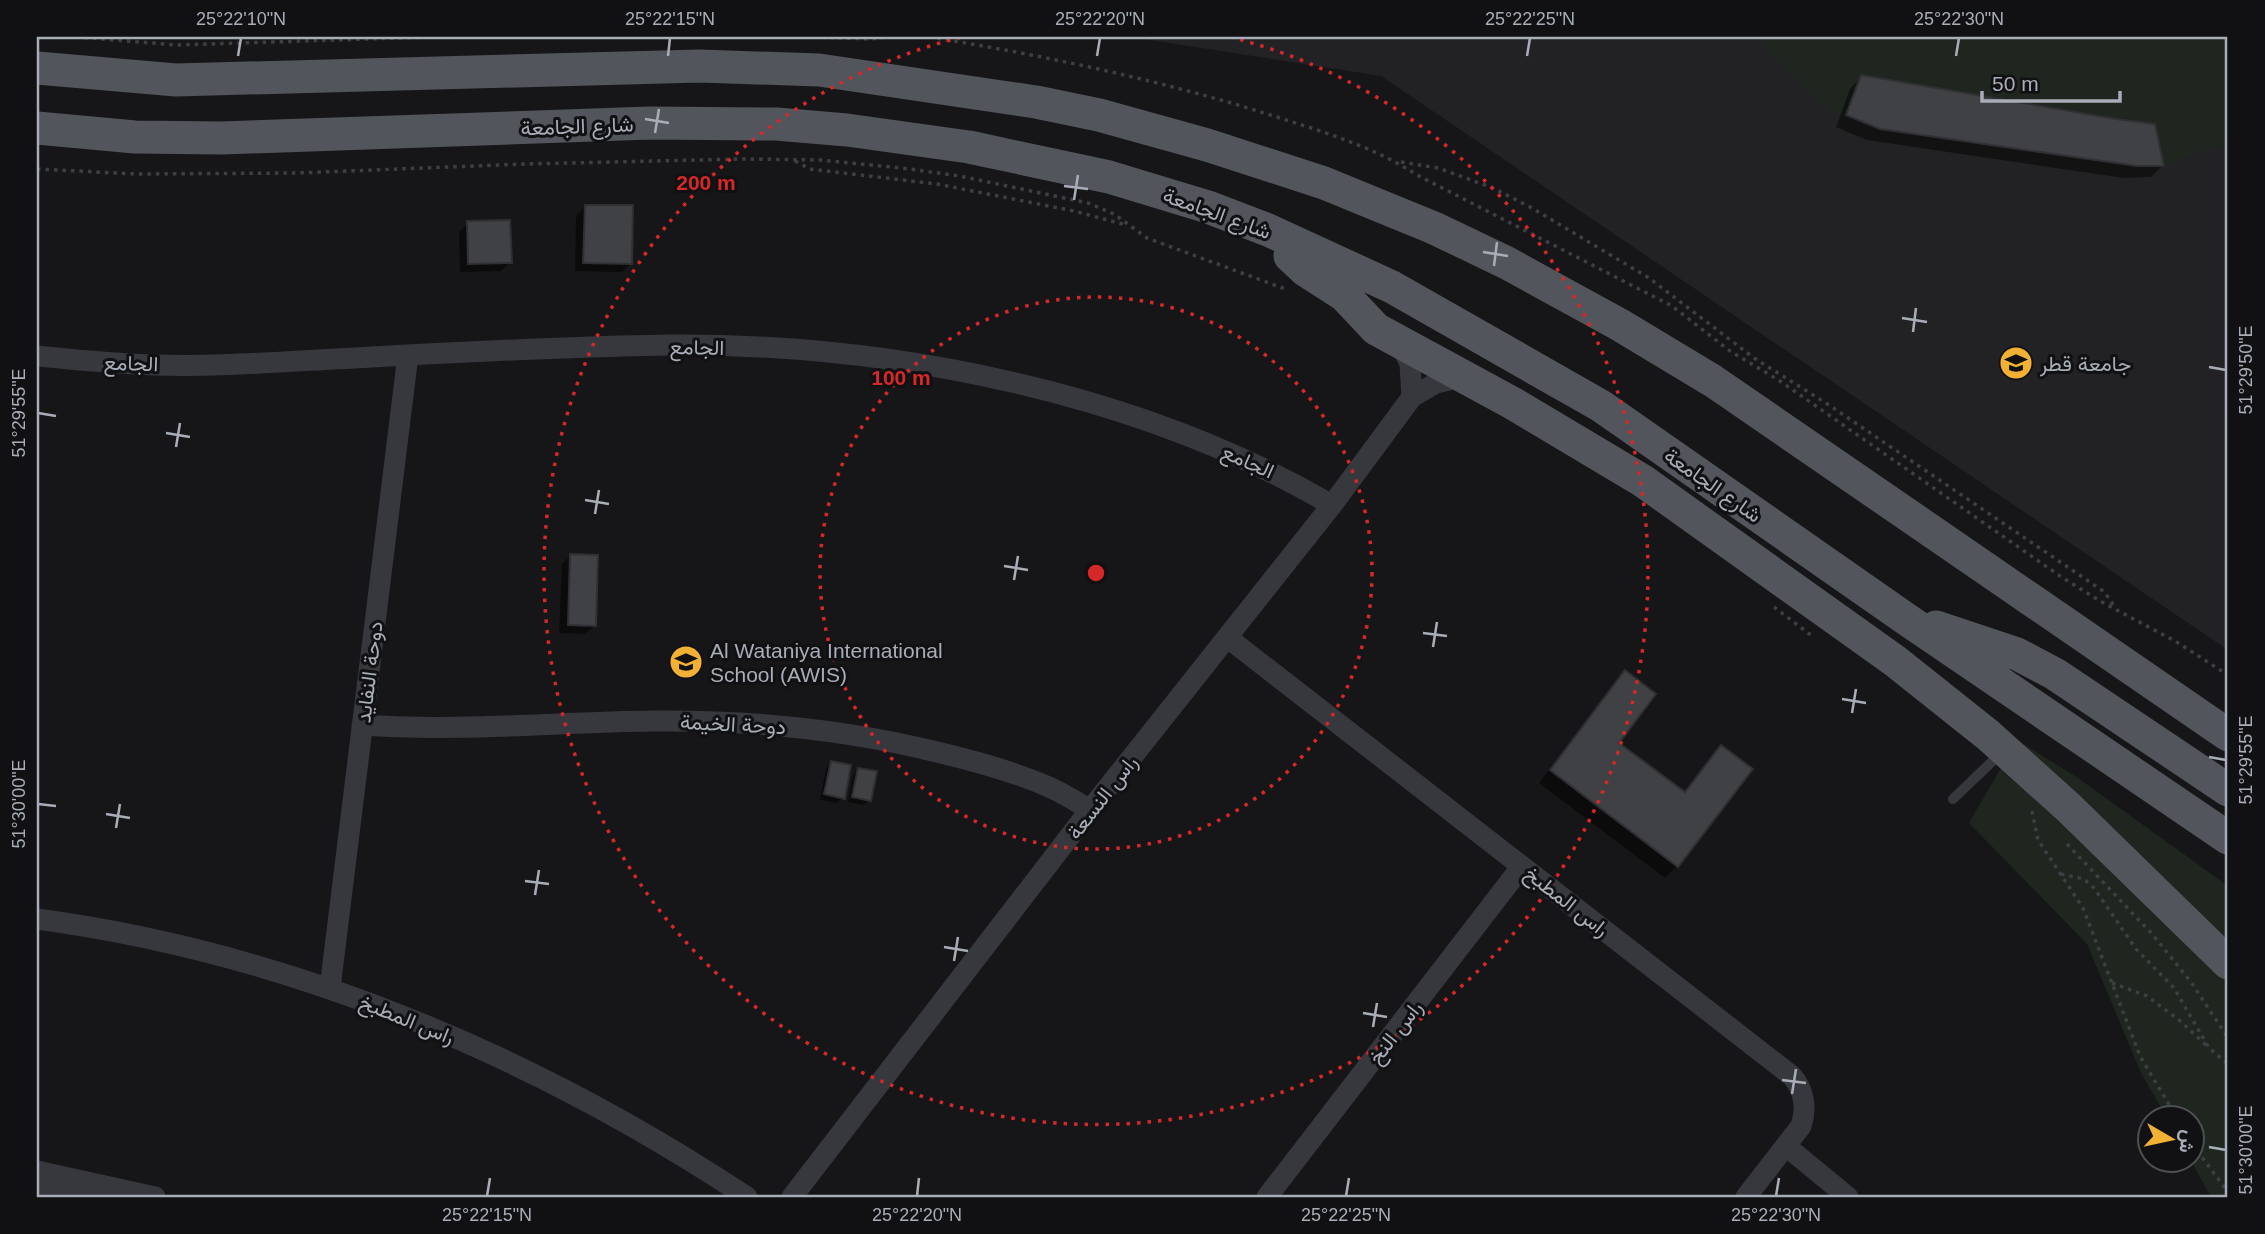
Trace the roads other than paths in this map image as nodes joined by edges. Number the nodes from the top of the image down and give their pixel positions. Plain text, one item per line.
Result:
1 (37, 68) edge
2 (37, 128) edge
3 (1268, 230) junction
4 (1401, 344) junction
5 (408, 355) junction
6 (37, 356) edge
7 (1470, 381) junction
8 (1412, 397) junction
9 (1601, 406) junction
10 (1332, 505) junction
11 (1909, 621) junction
12 (1228, 638) junction
13 (362, 725) junction
14 (2228, 736) edge
15 (2004, 750) junction
16 (2228, 790) edge
17 (1952, 799) dead end
18 (1090, 810) junction
19 (2228, 838) edge
20 (1522, 866) junction
21 (37, 919) edge
22 (2228, 963) edge
23 (330, 988) junction
24 (1786, 1146) junction
25 (37, 1171) edge
26 (37, 1186) edge
27 (88, 1197) edge
28 (155, 1197) edge
29 (747, 1197) edge
30 (792, 1197) edge
31 (1267, 1197) edge
32 (1746, 1197) edge
33 (1848, 1197) edge

1 - 14 main road
2 - 3 main road, شارع الجامعة
3 - 4 main road
3 - 9 main road, شارع الجامعة
4 - 7 main road
4 - 8 street
5 - 6 street, الجامع
5 - 10 street, الجامع
5 - 13 street, دوحة النفايد
7 - 8 street, راس النسعة
7 - 9 main road
7 - 15 main road
8 - 10 street, راس النسعة
9 - 11 main road, شارع الجامعة
10 - 12 street, راس النسعة
11 - 16 main road
11 - 19 main road, شارع الجامعة
12 - 18 street, راس النسعة
12 - 20 street, راس المطبخ
13 - 18 street, دوحة الخيمة
13 - 23 street, دوحة النفايد
15 - 17 lane
15 - 22 main road
18 - 30 street, راس النسعة
20 - 24 street, راس المطبخ
20 - 31 street, راس النخ
21 - 23 street, راس المطبخ
23 - 29 street, راس المطبخ
24 - 32 street, راس المطبخ
24 - 33 street
25 - 28 street
26 - 27 street

